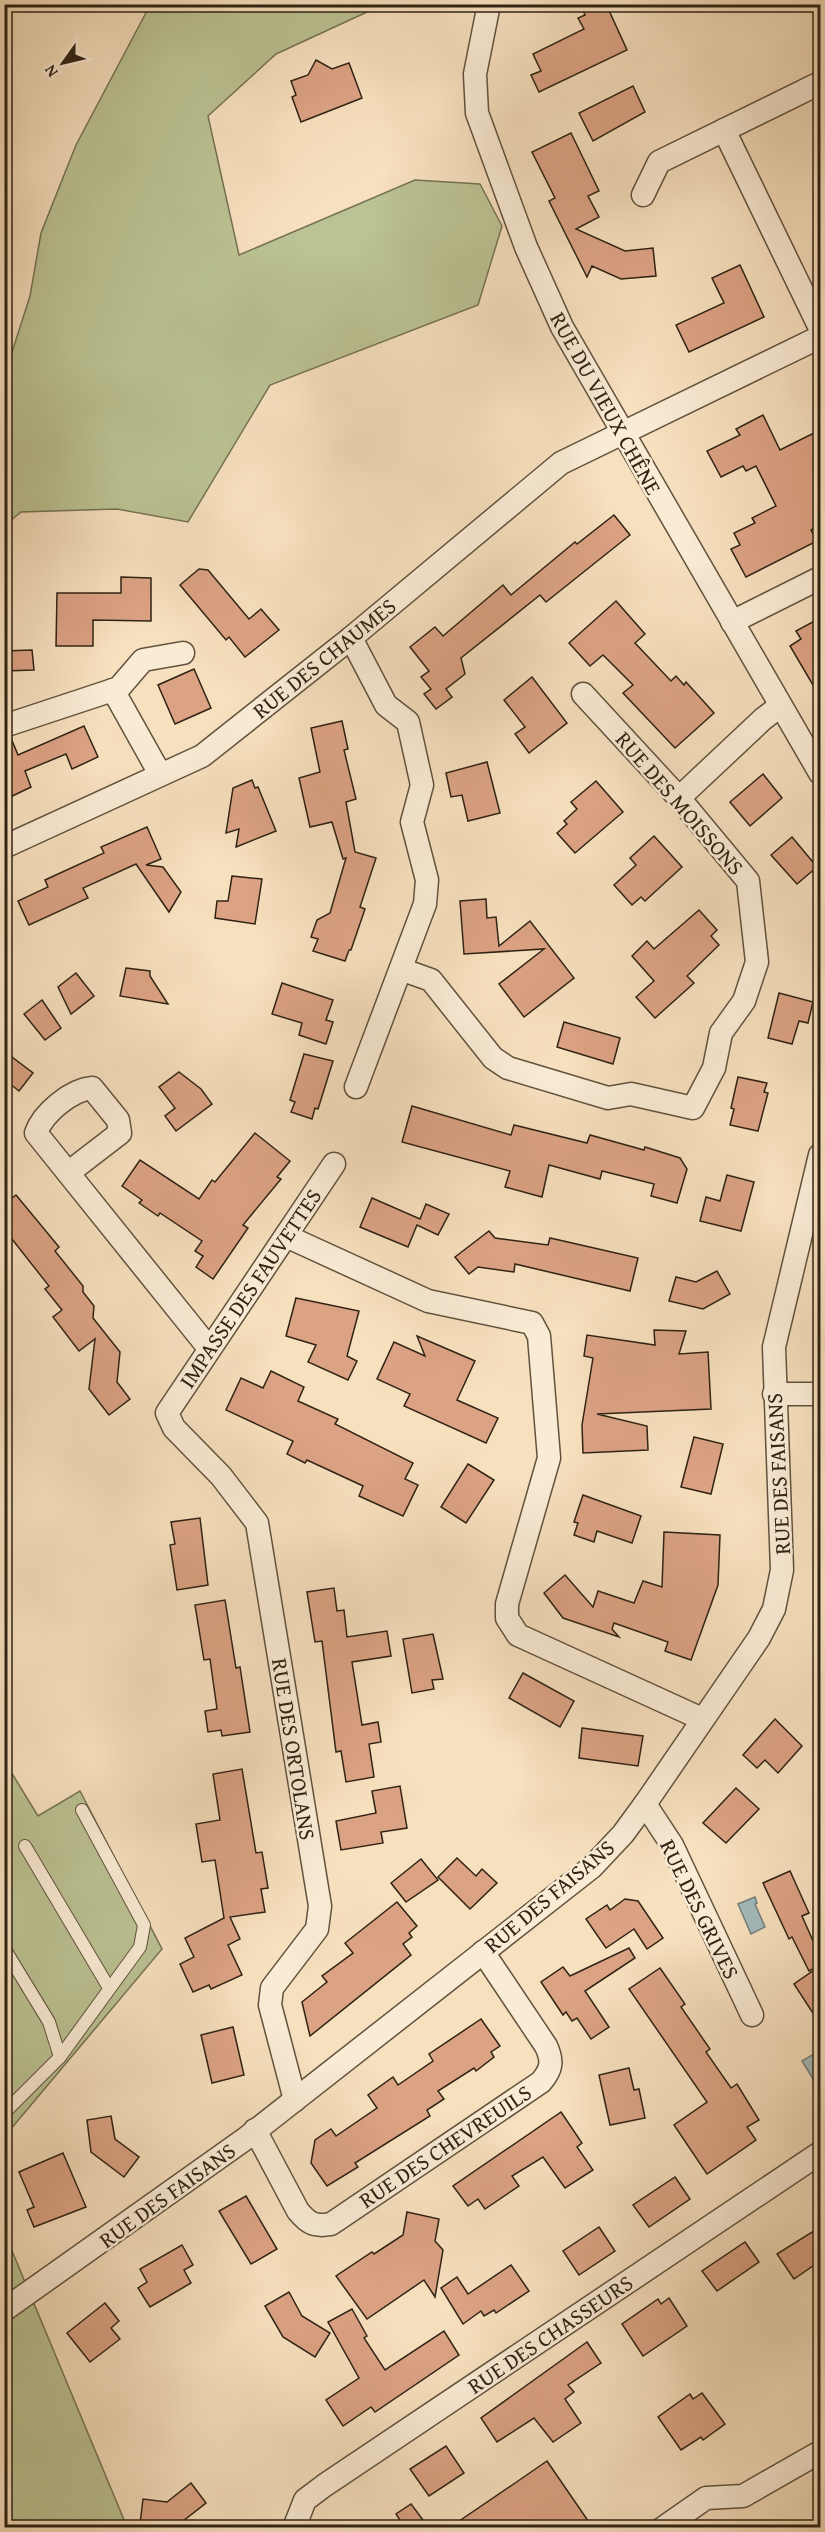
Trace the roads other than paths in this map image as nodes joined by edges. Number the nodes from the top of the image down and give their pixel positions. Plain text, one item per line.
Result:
1 (489, 4) edge
2 (820, 83) edge
3 (724, 130) junction
4 (644, 195) dead end
5 (820, 328) edge
6 (820, 337) edge
7 (622, 433) junction
8 (820, 578) edge
9 (732, 622) junction
10 (351, 638) junction
11 (183, 653) dead end
12 (113, 690) junction
13 (583, 694) dead end
14 (780, 706) junction
15 (4, 726) edge
16 (818, 762) edge
17 (160, 774) junction
18 (679, 798) junction
19 (4, 847) edge
20 (403, 970) junction
21 (356, 1087) dead end
22 (820, 1155) edge
23 (334, 1164) dead end
24 (68, 1173) dead end
25 (286, 1236) junction
26 (208, 1347) junction
27 (774, 1394) junction
28 (820, 1394) edge
29 (167, 1413) joint
30 (702, 1719) junction
31 (645, 1804) junction
32 (82, 1810) dead end
33 (25, 1846) dead end
34 (4, 1948) edge
35 (483, 1952) junction
36 (109, 1988) junction
37 (752, 2015) dead end
38 (60, 2057) junction
39 (294, 2100) junction
40 (4, 2113) edge
41 (255, 2130) junction
42 (820, 2153) edge
43 (4, 2310) edge
44 (820, 2452) edge
45 (294, 2528) edge
46 (663, 2528) edge

1 - 7 street, RUE DU VIEUX CHÊNE
2 - 3 street
3 - 4 street
3 - 5 street
6 - 7 street, RUE DES CHAUMES
7 - 9 street, RUE DU VIEUX CHÊNE
7 - 10 street, RUE DES CHAUMES
8 - 9 street
9 - 14 street, RUE DU VIEUX CHÊNE
10 - 17 street, RUE DES CHAUMES
10 - 20 street
11 - 12 street
12 - 15 street
12 - 17 street
13 - 18 street, RUE DES MOISSONS
14 - 16 street, RUE DU VIEUX CHÊNE
14 - 18 street
17 - 19 street, RUE DES CHAUMES
18 - 20 street, RUE DES MOISSONS
20 - 21 street
22 - 27 street, RUE DES FAISANS
23 - 25 street, IMPASSE DES FAUVETTES
24 - 26 street
25 - 26 street, IMPASSE DES FAUVETTES
25 - 30 street
26 - 29 street, IMPASSE DES FAUVETTES
27 - 28 street
27 - 30 street, RUE DES FAISANS
29 - 39 street, RUE DES ORTOLANS
30 - 31 street, RUE DES FAISANS
31 - 35 street, RUE DES FAISANS
31 - 37 street, RUE DES GRIVES
32 - 36 lane
33 - 36 lane
34 - 38 lane
35 - 39 street, RUE DES FAISANS
35 - 41 street, RUE DES CHEVREUILS
36 - 38 lane
38 - 40 lane
39 - 41 street, RUE DES FAISANS
41 - 43 street, RUE DES FAISANS
42 - 45 street, RUE DES CHASSEURS
44 - 46 street

